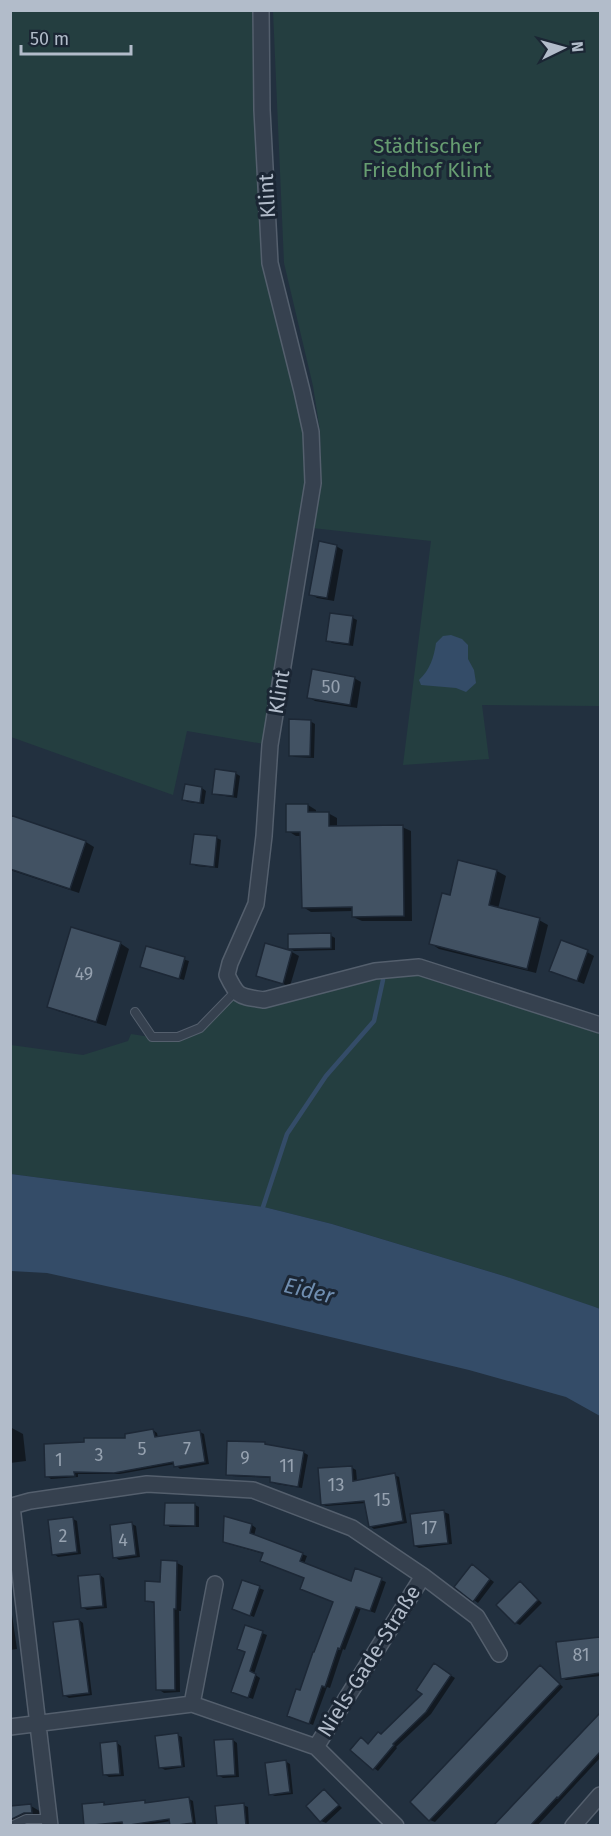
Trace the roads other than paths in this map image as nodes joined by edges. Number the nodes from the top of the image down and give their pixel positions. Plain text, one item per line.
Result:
1 (261, 10) edge
2 (235, 992) junction
3 (135, 1012) dead end
4 (600, 1025) edge
5 (423, 1576) junction
6 (215, 1584) dead end
7 (499, 1654) dead end
8 (192, 1704) junction
9 (38, 1723) junction
10 (10, 1727) edge
11 (316, 1747) junction
12 (600, 1795) edge
13 (50, 1822) edge
14 (11, 1826) edge
15 (396, 1826) edge
16 (573, 1826) edge

1 - 2 street, Klint
2 - 3 lane
2 - 4 street
5 - 7 street, Niels-Gade-Straße
5 - 9 street, Niels-Gade-Straße
5 - 11 street, Niels-Gade-Straße
6 - 8 street
8 - 9 street
8 - 11 street
9 - 10 street
9 - 13 street
11 - 15 street
12 - 16 street
13 - 14 lane

